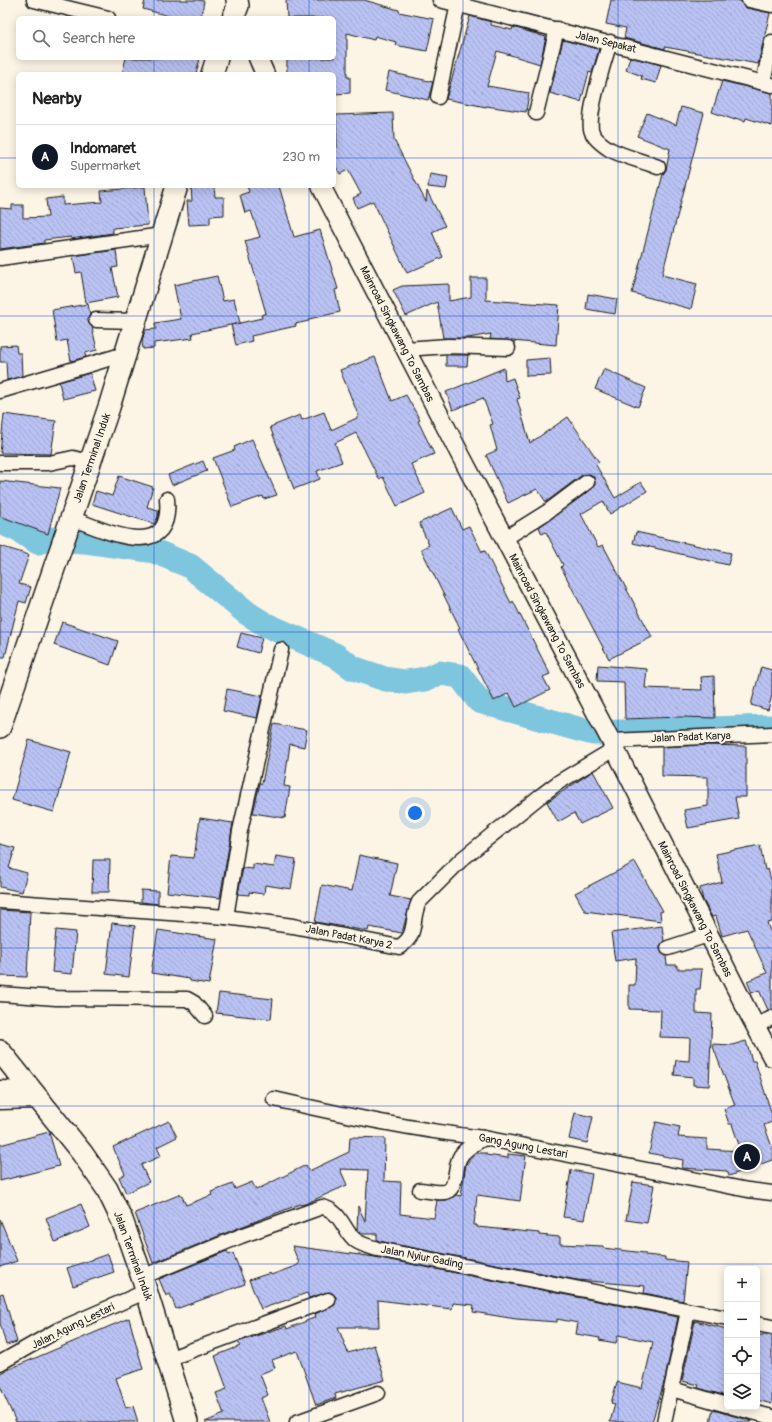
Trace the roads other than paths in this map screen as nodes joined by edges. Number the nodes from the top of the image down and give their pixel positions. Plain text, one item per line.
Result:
1 (34, 0) edge
2 (749, 0) edge
3 (447, 1) edge
4 (772, 5) edge
5 (100, 16) edge
6 (557, 29) junction
7 (610, 42) junction
8 (772, 42) edge
9 (216, 60) edge
10 (259, 60) edge
11 (213, 72) edge
12 (264, 72) edge
13 (767, 84) edge
14 (438, 97) dead end
15 (536, 113) dead end
16 (658, 166) dead end
17 (176, 188) edge
18 (322, 188) edge
19 (162, 235) junction
20 (0, 258) edge
21 (96, 320) dead end
22 (136, 321) junction
23 (508, 348) dead end
24 (405, 349) junction
25 (125, 354) junction
26 (0, 391) edge
27 (90, 462) junction
28 (0, 463) edge
29 (587, 482) dead end
30 (167, 499) dead end
31 (70, 520) junction
32 (504, 538) junction
33 (281, 650) dead end
34 (0, 727) edge
35 (772, 734) edge
36 (612, 745) junction
37 (0, 901) edge
38 (226, 917) junction
39 (708, 935) junction
40 (668, 948) dead end
41 (0, 994) edge
42 (205, 1016) dead end
43 (772, 1018) edge
44 (755, 1026) junction
45 (770, 1046) edge
46 (0, 1051) edge
47 (0, 1088) edge
48 (34, 1095) junction
49 (274, 1099) dead end
50 (0, 1102) edge
51 (484, 1138) junction
52 (420, 1190) dead end
53 (772, 1193) edge
54 (144, 1284) junction
55 (328, 1300) dead end
56 (688, 1311) junction
57 (724, 1317) edge
58 (760, 1325) edge
59 (772, 1327) edge
60 (168, 1359) junction
61 (0, 1363) edge
62 (672, 1389) junction
63 (378, 1393) dead end
64 (724, 1404) edge
65 (738, 1410) edge
66 (751, 1417) edge
67 (772, 1418) edge
68 (187, 1422) edge
69 (297, 1422) edge
70 (664, 1422) edge

1 - 5 street
2 - 4 street
3 - 6 street, Jalan Sepakat
3 - 14 street
6 - 7 street, Jalan Sepakat
6 - 15 street
7 - 13 street, Jalan Sepakat
7 - 16 street
8 - 13 street
9 - 11 highway
10 - 12 main road
17 - 19 highway, Jalan Terminal Induk
18 - 24 main road, Mainroad Singkawang To Sambas
19 - 20 street
19 - 22 highway, Jalan Terminal Induk
21 - 22 street
22 - 25 highway, Jalan Terminal Induk
23 - 24 street
24 - 32 main road, Mainroad Singkawang To Sambas
25 - 26 street
25 - 27 highway, Jalan Terminal Induk
27 - 28 street
27 - 31 highway, Jalan Terminal Induk
29 - 32 street
30 - 31 street
31 - 34 highway, Jalan Terminal Induk
32 - 36 main road, Mainroad Singkawang To Sambas
33 - 38 street
35 - 36 street, Jalan Padat Karya
36 - 38 street, Jalan Padat Karya 2
36 - 39 main road, Mainroad Singkawang To Sambas
37 - 38 street, Jalan Padat Karya 2
39 - 40 street
39 - 44 main road, Mainroad Singkawang To Sambas
41 - 42 street
43 - 44 street
44 - 45 main road, Mainroad Singkawang To Sambas
46 - 48 highway, Jalan Terminal Induk
47 - 48 street
48 - 50 street
48 - 54 highway, Jalan Terminal Induk
49 - 51 street, Gang Agung Lestari
51 - 52 street
51 - 53 street, Gang Agung Lestari
54 - 56 street, Jalan Nyiur Gading
54 - 60 highway, Jalan Terminal Induk
54 - 61 street, Jalan Agung Lestari
55 - 60 street
56 - 57 street, Jalan Nyiur Gading
56 - 62 street
58 - 59 street
60 - 68 highway, Jalan Terminal Induk
62 - 64 street
62 - 70 street
63 - 69 street
65 - 66 street
66 - 67 street

